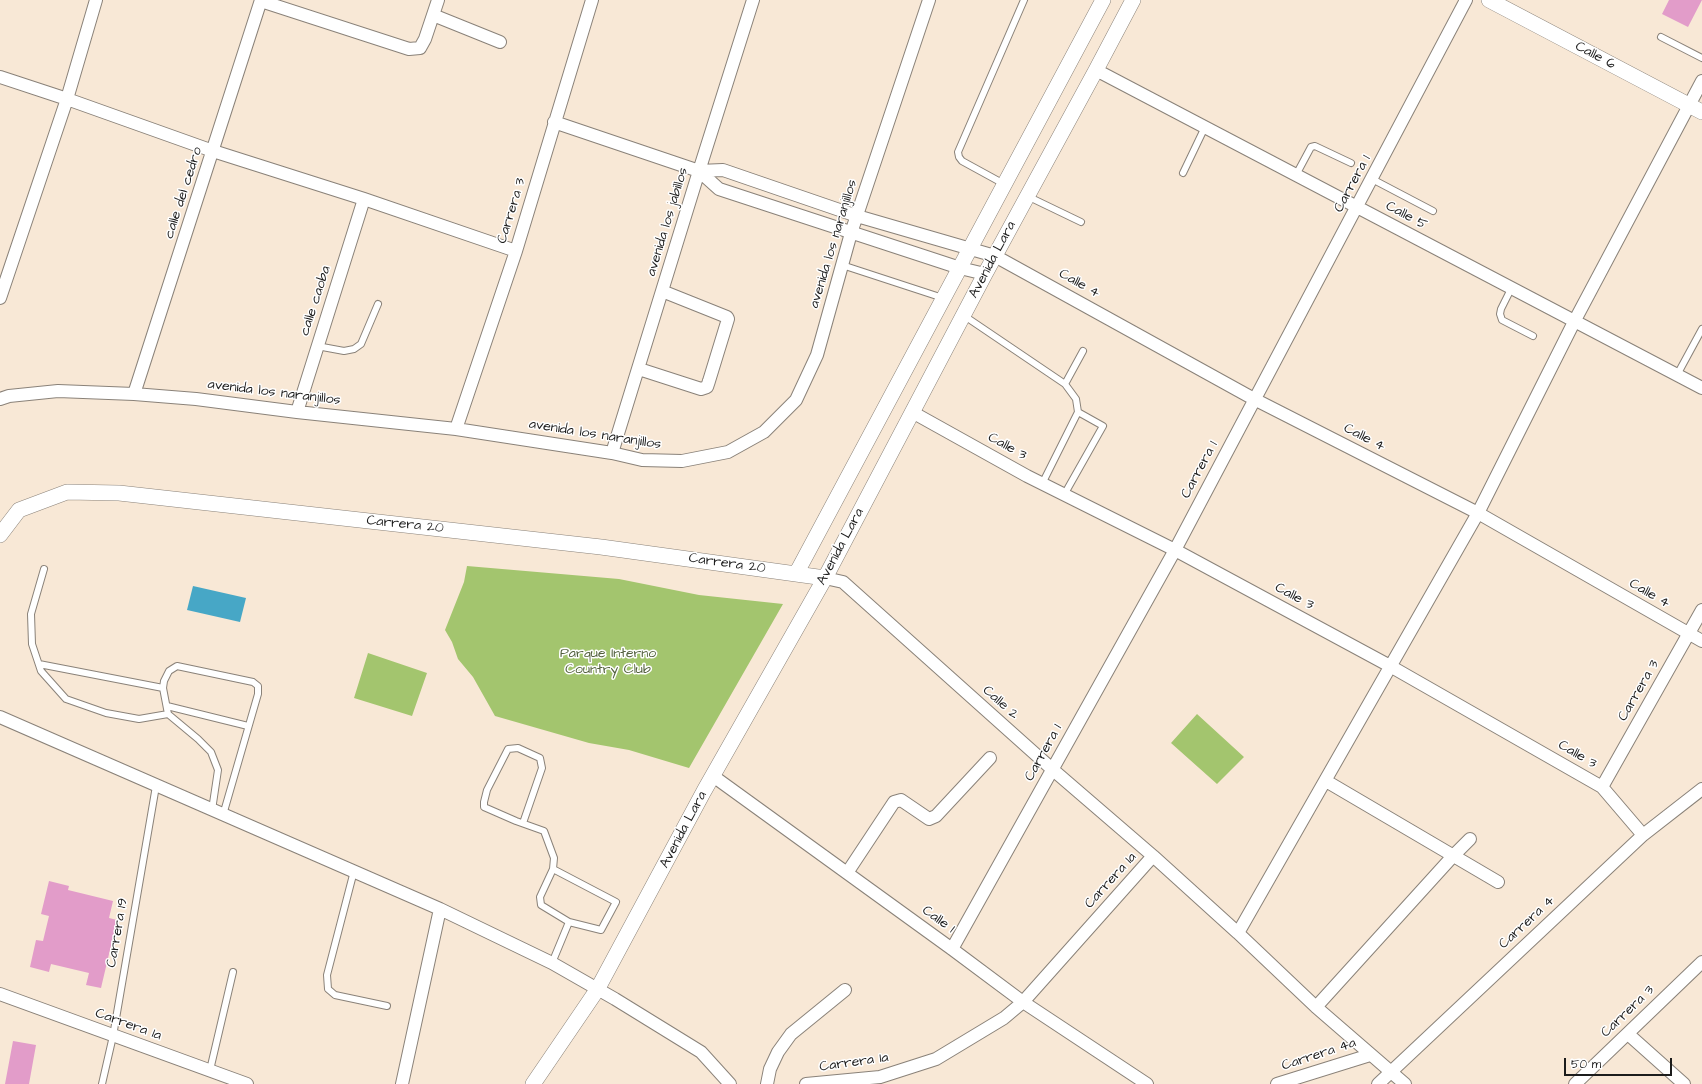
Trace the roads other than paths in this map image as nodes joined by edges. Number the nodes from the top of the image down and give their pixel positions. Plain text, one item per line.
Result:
1 (96, 0) edge
2 (261, 0) edge
3 (438, 0) edge
4 (592, 0) edge
5 (754, 0) edge
6 (929, 0) edge
7 (1024, 0) edge
8 (1103, 0) edge
9 (1133, 0) edge
10 (1466, 0) edge
11 (1488, 0) edge
12 (433, 15) junction
13 (1661, 37) dead end
14 (500, 42) dead end
15 (1702, 58) edge
16 (1096, 70) junction
17 (0, 77) edge
18 (1702, 81) edge
19 (67, 99) junction
20 (1689, 106) junction
21 (1702, 112) edge
22 (554, 122) junction
23 (1205, 127) junction
24 (213, 151) junction
25 (1352, 163) dead end
26 (699, 171) junction
27 (1183, 172) dead end
28 (1296, 175) junction
29 (1372, 179) junction
30 (1005, 185) junction
31 (1027, 196) junction
32 (364, 199) junction
33 (1358, 207) junction
34 (1433, 211) dead end
35 (857, 216) junction
36 (1081, 222) dead end
37 (851, 233) junction
38 (971, 249) junction
39 (516, 251) junction
40 (995, 256) junction
41 (842, 265) junction
42 (960, 268) junction
43 (985, 274) junction
44 (1511, 289) junction
45 (662, 291) junction
46 (0, 298) edge
47 (944, 299) junction
48 (378, 304) dead end
49 (963, 316) junction
50 (1574, 322) junction
51 (1702, 329) edge
52 (1533, 336) dead end
53 (317, 346) junction
54 (1083, 350) dead end
55 (639, 369) junction
56 (1677, 375) junction
57 (1065, 384) junction
58 (1702, 388) edge
59 (134, 394) junction
60 (0, 399) edge
61 (1254, 399) junction
62 (297, 412) junction
63 (912, 412) junction
64 (1078, 412) junction
65 (456, 429) junction
66 (612, 453) junction
67 (1042, 484) junction
68 (1064, 495) junction
69 (1478, 513) junction
70 (0, 535) edge
71 (1175, 550) junction
72 (44, 570) dead end
73 (796, 574) junction
74 (825, 578) junction
75 (1702, 610) edge
76 (1689, 634) junction
77 (1702, 641) edge
78 (39, 664) junction
79 (1390, 666) junction
80 (163, 688) junction
81 (167, 706) junction
82 (168, 714) junction
83 (0, 717) edge
84 (248, 726) junction
85 (990, 758) dead end
86 (1052, 769) junction
87 (713, 776) junction
88 (1326, 781) junction
89 (156, 786) junction
90 (1602, 787) junction
91 (1702, 789) edge
92 (212, 810) junction
93 (223, 815) junction
94 (523, 823) junction
95 (1643, 835) junction
96 (1470, 839) dead end
97 (1153, 856) junction
98 (1453, 856) junction
99 (553, 869) junction
100 (354, 871) junction
101 (847, 873) junction
102 (1498, 882) dead end
103 (440, 909) junction
104 (569, 922) junction
105 (1238, 933) junction
106 (952, 949) junction
107 (1702, 962) edge
108 (552, 963) junction
109 (233, 972) dead end
110 (598, 990) junction
111 (845, 990) dead end
112 (0, 994) edge
113 (1023, 1002) junction
114 (387, 1006) dead end
115 (1316, 1007) junction
116 (1628, 1034) junction
117 (113, 1036) junction
118 (1370, 1055) junction
119 (210, 1070) junction
120 (1391, 1071) junction
121 (102, 1084) edge
122 (247, 1084) edge
123 (402, 1084) edge
124 (533, 1084) edge
125 (730, 1084) edge
126 (767, 1084) edge
127 (806, 1084) edge
128 (1147, 1084) edge
129 (1277, 1084) edge
130 (1378, 1084) edge
131 (1405, 1084) edge
132 (1575, 1084) edge
133 (1684, 1084) edge

1 - 19 street
2 - 12 street
2 - 24 street, calle del cedro
3 - 12 street
4 - 22 street, Carrera 3
5 - 26 street, avenida los jabillos
6 - 35 street, avenida los naranjillos
7 - 30 lane
8 - 30 street, Avenida Lara
9 - 16 street, Avenida Lara
10 - 29 street, Carrera 1
11 - 20 street, Calle 6
12 - 14 street
13 - 15 lane
16 - 23 street, Calle 5
16 - 31 street, Avenida Lara
17 - 19 street
18 - 20 street
19 - 24 street
19 - 46 street
20 - 21 street, Calle 6
20 - 50 street
22 - 26 street
22 - 39 street, Carrera 3
23 - 27 lane
23 - 28 street, Calle 5
24 - 32 street
24 - 59 street, calle del cedro
25 - 28 lane
26 - 35 street, Calle 4
26 - 37 street
26 - 45 street, avenida los jabillos
28 - 33 street, Calle 5
29 - 33 street, Carrera 1
29 - 34 lane
30 - 38 street, Avenida Lara
31 - 36 lane
31 - 40 street, Avenida Lara
32 - 39 street
32 - 53 street, calle caoba
33 - 44 street, Calle 5
33 - 61 street, Carrera 1
35 - 37 street, avenida los naranjillos
35 - 38 street, Calle 4
37 - 41 street, avenida los naranjillos
37 - 42 street
38 - 40 street, Calle 4
38 - 42 street, Avenida Lara
39 - 65 street, Carrera 3
40 - 43 street, Avenida Lara
40 - 61 street, Calle 4
41 - 47 lane
41 - 66 street, avenida los naranjillos
42 - 43 street
42 - 47 street, Avenida Lara
43 - 49 street, Avenida Lara
44 - 50 street, Calle 5
44 - 52 lane
45 - 55 street, avenida los jabillos
45 - 55 street
47 - 73 street, Avenida Lara
48 - 53 lane
49 - 57 lane
49 - 63 street, Avenida Lara
50 - 56 street, Calle 5
50 - 69 street
51 - 56 lane
53 - 62 street, calle caoba
54 - 57 lane
55 - 66 street, avenida los jabillos
56 - 58 street, Calle 5
57 - 64 lane
59 - 60 street, avenida los naranjillos
59 - 62 street, avenida los naranjillos
61 - 69 street, Calle 4
61 - 71 street, Carrera 1
62 - 65 street, avenida los naranjillos
63 - 67 street, Calle 3
63 - 74 street, Avenida Lara
64 - 67 lane
64 - 68 lane
65 - 66 street, avenida los naranjillos
67 - 68 street, Calle 3
68 - 71 street, Calle 3
69 - 76 street, Calle 4
69 - 79 street
70 - 73 street, Carrera 20
71 - 79 street, Calle 3
71 - 86 street, Carrera 1
72 - 78 lane
73 - 74 street, Carrera 20
74 - 86 street, Calle 2
74 - 87 street, Avenida Lara
75 - 76 street, Carrera 3
76 - 77 street, Calle 4
76 - 90 street, Carrera 3
78 - 80 lane
78 - 82 lane
79 - 88 street
79 - 90 street, Calle 3
80 - 81 lane
80 - 84 lane
81 - 82 lane
81 - 84 lane
82 - 92 lane
83 - 89 street
84 - 93 lane
85 - 101 street
86 - 97 street, Calle 2
86 - 106 street, Carrera 1
87 - 101 street, Calle 1
87 - 110 street, Avenida Lara
88 - 98 street
88 - 105 street
89 - 92 street
89 - 117 lane, Carrera 19
90 - 95 street, Calle 3
91 - 95 street, Carrera 4
92 - 93 street
93 - 100 street
94 - 94 lane
94 - 99 lane
95 - 120 street, Carrera 4
96 - 98 street
97 - 105 street, Carrera 1a
97 - 113 street, Carrera 1a
98 - 102 street
98 - 115 street
99 - 104 lane
99 - 104 lane
100 - 103 street
100 - 114 lane
101 - 106 street, Calle 1
103 - 108 street
103 - 123 street
104 - 108 lane
105 - 115 street, Carrera 1a
106 - 113 street, Calle 1
107 - 116 street, Carrera 3
108 - 110 street
109 - 119 lane
110 - 124 street, Avenida Lara
110 - 125 street
111 - 126 street
112 - 117 street, Carrera 1a
113 - 127 street, Carrera 1a
113 - 128 street, Calle 1
115 - 118 street, Carrera 1a
116 - 132 street, Carrera 3
116 - 133 street
117 - 119 street, Carrera 1a
117 - 121 lane, Carrera 19
118 - 120 street, Carrera 1a
118 - 129 street, Carrera 4a
119 - 122 street, Carrera 1a
120 - 130 street, Carrera 4
120 - 131 street, Carrera 1a

